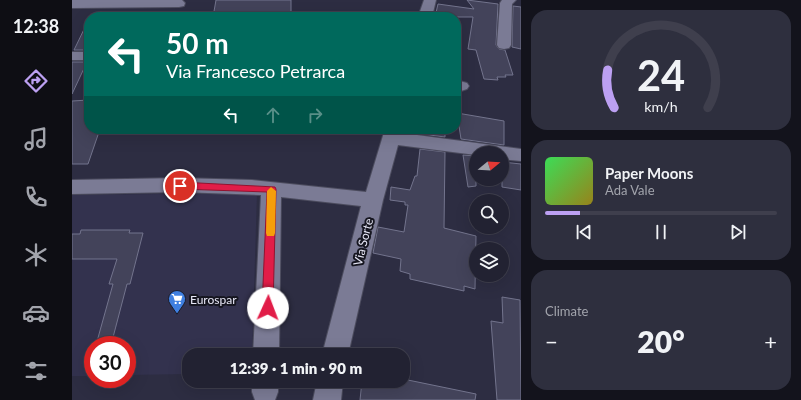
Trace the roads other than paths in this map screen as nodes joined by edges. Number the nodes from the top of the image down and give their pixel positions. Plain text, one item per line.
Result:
1 (430, 0) edge
2 (510, 0) edge
3 (180, 2) edge
4 (72, 4) edge
5 (175, 12) edge
6 (426, 12) edge
7 (504, 45) dead end
8 (72, 56) edge
9 (84, 56) edge
10 (393, 134) edge
11 (521, 155) edge
12 (72, 187) edge
13 (271, 189) junction
14 (373, 200) junction
15 (266, 348) edge
16 (337, 348) edge
17 (329, 388) edge
18 (327, 400) edge

1 - 6 street
2 - 7 street
3 - 4 street
3 - 5 street
8 - 9 street
10 - 11 street
10 - 14 street, Via Sorte
12 - 13 street
13 - 14 street
13 - 15 street
14 - 16 street, Via Sorte
17 - 18 street

